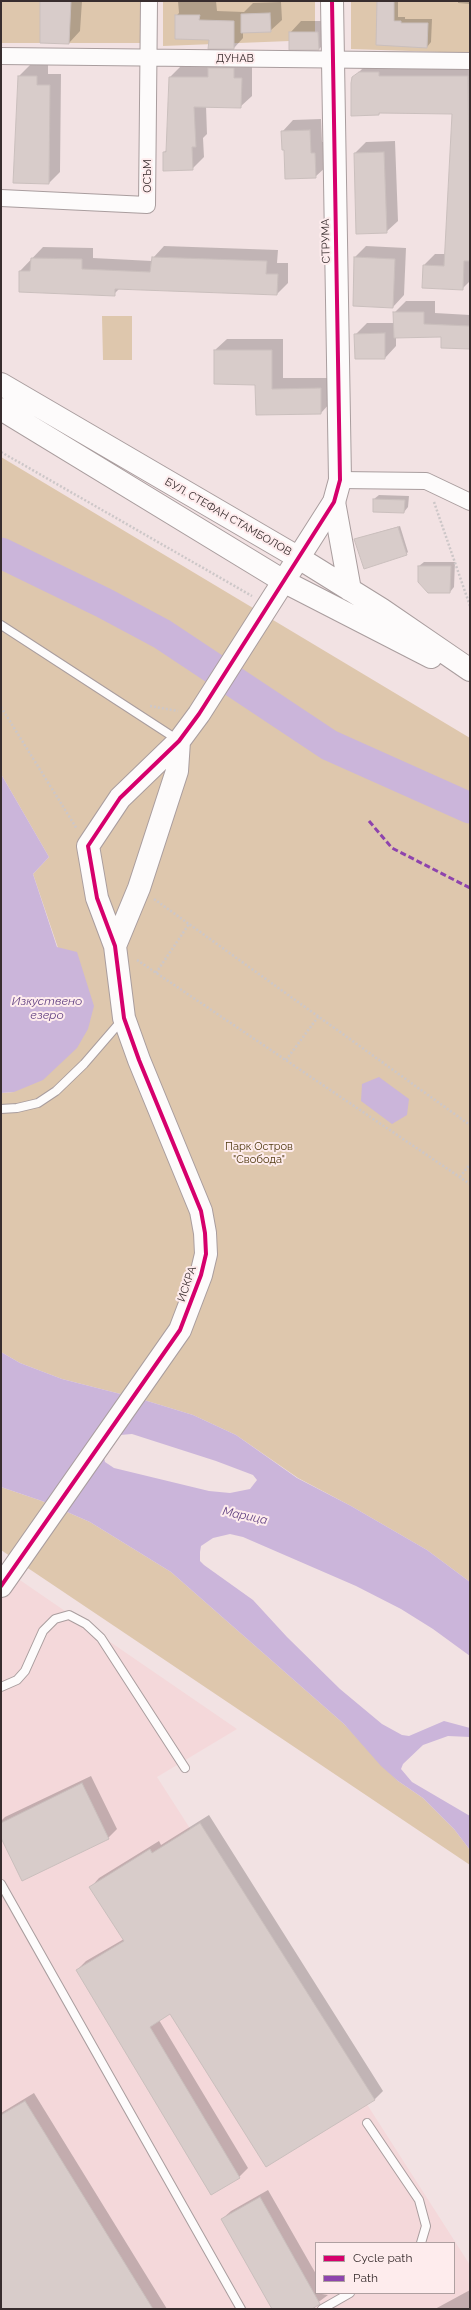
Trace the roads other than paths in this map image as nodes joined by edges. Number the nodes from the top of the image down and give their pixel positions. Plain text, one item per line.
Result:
1 (149, 1) edge
2 (332, 1) edge
3 (1, 56) edge
4 (148, 58) junction
5 (332, 60) junction
6 (470, 61) edge
7 (1, 198) edge
8 (1, 384) edge
9 (1, 409) edge
10 (340, 480) junction
11 (334, 502) junction
12 (470, 502) edge
13 (299, 558) junction
14 (285, 582) junction
15 (350, 590) junction
16 (1, 625) edge
17 (470, 670) edge
18 (470, 678) edge
19 (179, 741) junction
20 (115, 946) junction
21 (124, 1018) junction
22 (1, 1109) edge
23 (2, 1585) edge
24 (1, 1687) edge
25 (185, 1768) dead end
26 (1, 1884) edge
27 (366, 2123) dead end
28 (421, 2242) edge
29 (348, 2294) edge
30 (241, 2309) edge
31 (322, 2309) edge

1 - 4 street, ОСЪМ
2 - 5 street, СТРУМА
3 - 4 street, ДУНАВ
4 - 5 street, ДУНАВ
4 - 7 street, ОСЪМ
5 - 6 street, ДУНАВ
5 - 10 street, СТРУМА
8 - 13 street, БУЛ. СТЕФАН СТАМБОЛОВ
9 - 14 street
10 - 11 street, СТРУМА
10 - 12 street
11 - 13 street
11 - 15 street
13 - 14 street
13 - 15 street, БУЛ. СТЕФАН СТАМБОЛОВ
14 - 18 street
14 - 19 street
15 - 17 street, БУЛ. СТЕФАН СТАМБОЛОВ
16 - 19 lane
19 - 20 street
19 - 20 street, ИСКРА
20 - 21 street, ИСКРА
21 - 22 lane
21 - 23 street, ИСКРА
24 - 25 lane
26 - 30 lane
27 - 28 lane
29 - 31 lane

